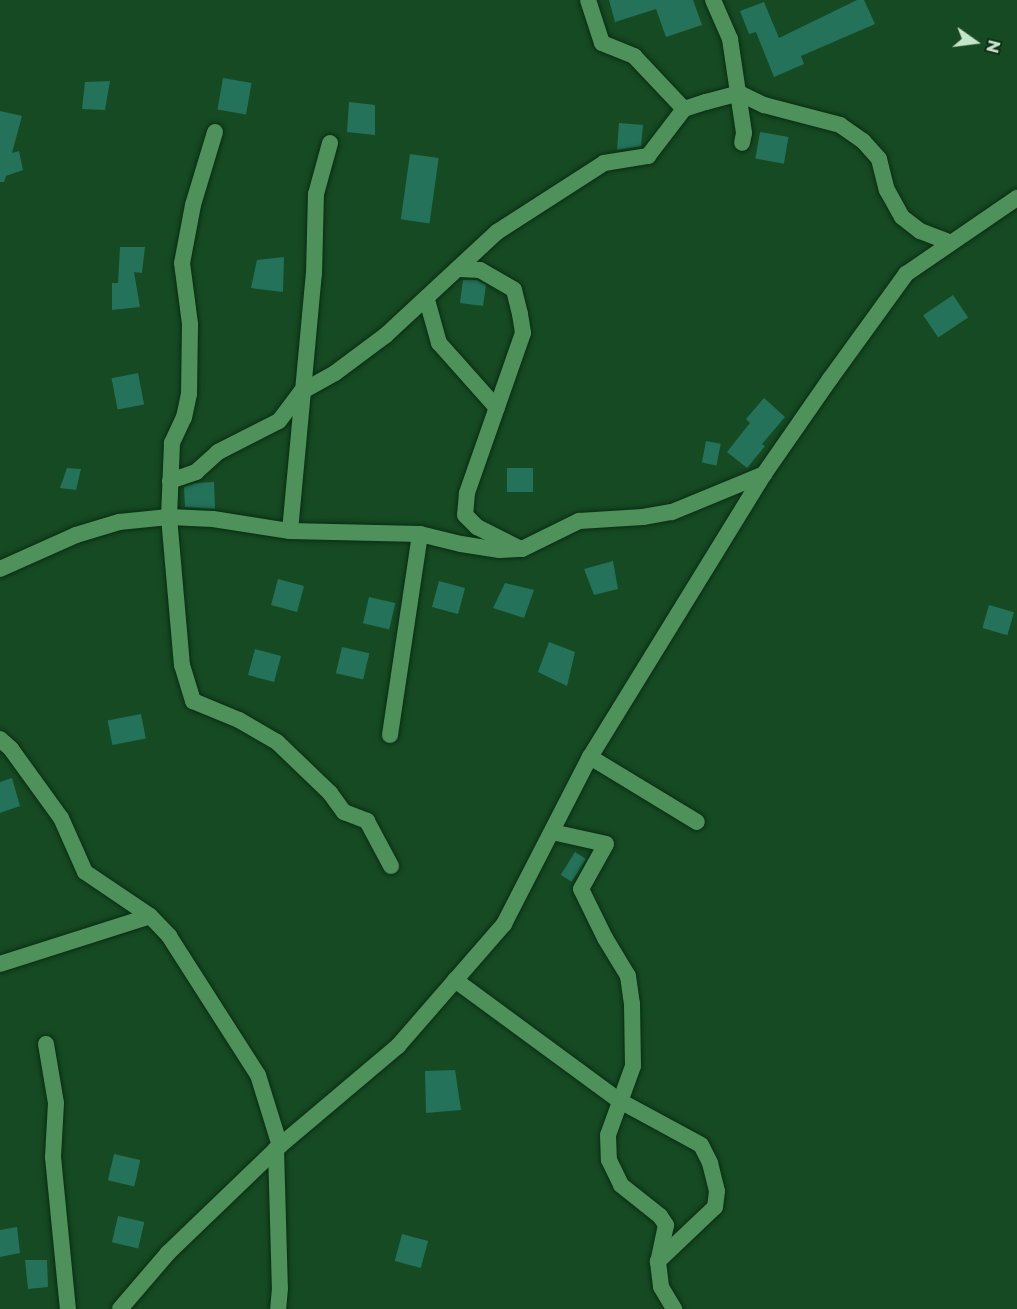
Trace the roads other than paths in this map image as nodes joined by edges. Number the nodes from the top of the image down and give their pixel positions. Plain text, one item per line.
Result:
1 (588, 0) edge
2 (713, 0) edge
3 (739, 93) junction
4 (684, 109) junction
5 (215, 132) dead end
6 (330, 143) dead end
7 (742, 143) dead end
8 (1017, 198) edge
9 (951, 243) junction
10 (460, 269) junction
11 (427, 300) junction
12 (301, 392) junction
13 (497, 408) junction
14 (764, 474) junction
15 (170, 481) junction
16 (715, 494) junction
17 (747, 501) junction
18 (169, 517) junction
19 (290, 531) junction
20 (420, 534) junction
21 (522, 549) junction
22 (0, 569) edge
23 (390, 735) dead end
24 (0, 739) edge
25 (590, 757) junction
26 (697, 822) dead end
27 (552, 832) junction
28 (391, 866) dead end
29 (150, 916) junction
30 (0, 964) edge
31 (455, 980) junction
32 (45, 1044) dead end
33 (620, 1101) junction
34 (278, 1147) junction
35 (658, 1262) junction
36 (68, 1309) edge
37 (120, 1309) edge
38 (278, 1309) edge
39 (674, 1309) edge

1 - 4 street
2 - 3 street
3 - 4 street
3 - 7 street
3 - 9 street
4 - 10 street
5 - 15 street
6 - 12 street
8 - 9 street
9 - 14 street
10 - 11 street
10 - 13 street
11 - 12 street
11 - 13 street
12 - 15 street
12 - 19 street
13 - 21 street
14 - 16 street
14 - 17 street
15 - 18 street
16 - 17 street
16 - 21 street
17 - 25 street
18 - 19 street
18 - 22 street
18 - 28 street
19 - 20 street
20 - 21 street
20 - 23 street
24 - 29 street
25 - 26 street
25 - 27 street
27 - 31 street
27 - 33 street
29 - 30 street
29 - 34 street
31 - 33 street
31 - 34 street
32 - 36 street
33 - 35 street
33 - 35 street
34 - 37 street
34 - 38 street
35 - 39 street

